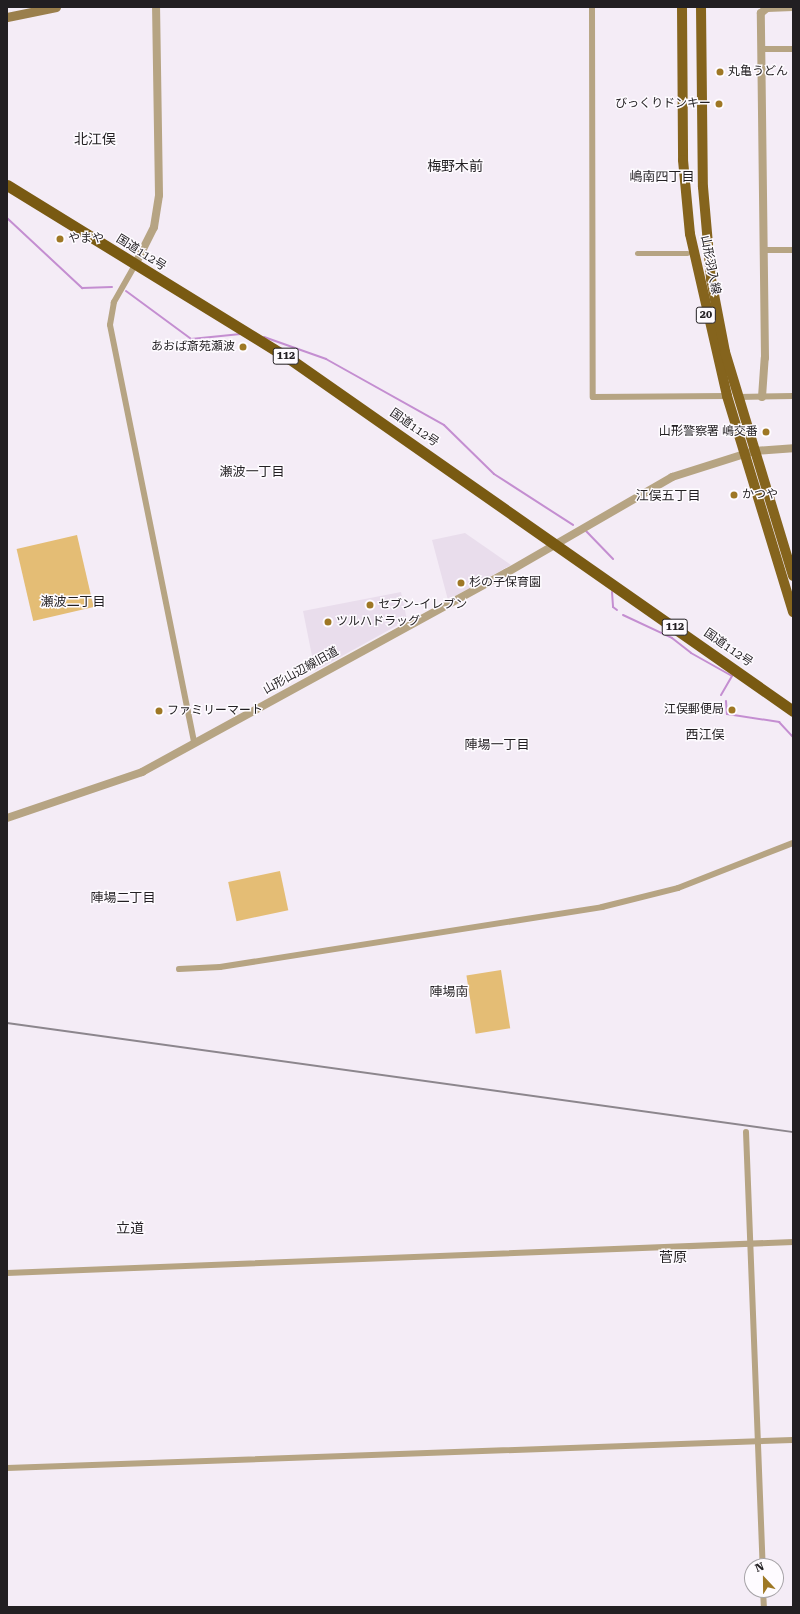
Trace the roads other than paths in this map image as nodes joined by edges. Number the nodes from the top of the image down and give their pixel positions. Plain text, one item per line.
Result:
1 (56, 7) edge
2 (156, 7) edge
3 (592, 7) edge
4 (682, 7) edge
5 (701, 7) edge
6 (793, 7) edge
7 (761, 10) edge
8 (7, 17) edge
9 (762, 49) junction
10 (793, 49) edge
11 (7, 185) edge
12 (765, 250) junction
13 (793, 250) edge
14 (637, 253) dead end
15 (687, 253) dead end
16 (135, 265) junction
17 (727, 396) junction
18 (793, 396) edge
19 (762, 397) junction
20 (738, 398) junction
21 (793, 448) edge
22 (750, 453) junction
23 (554, 545) junction
24 (793, 576) edge
25 (793, 612) edge
26 (793, 711) edge
27 (194, 743) junction
28 (7, 818) edge
29 (793, 843) edge
30 (179, 969) dead end
31 (746, 1132) dead end
32 (793, 1242) edge
33 (750, 1244) junction
34 (7, 1273) edge
35 (793, 1440) edge
36 (758, 1441) junction
37 (7, 1468) edge
38 (762, 1558) edge

1 - 8 main road
2 - 16 street
3 - 17 street
4 - 17 main road, 山形羽入線 / 20
5 - 20 main road, 山形羽入線 / 20
6 - 7 street
7 - 9 street
9 - 10 street
9 - 12 street
11 - 16 highway, 国道112号 / 112
12 - 13 street
12 - 19 street
14 - 15 street
16 - 23 highway, 国道112号 / 112
16 - 27 street
17 - 22 main road, 山形羽入線 / 20
18 - 19 street
19 - 20 street
20 - 22 main road, 山形羽入線 / 20
21 - 22 street, 山形山辺線旧道
22 - 23 street, 山形山辺線旧道
22 - 24 main road, 山形羽入線 / 20
22 - 25 main road, 山形羽入線 / 20
23 - 26 highway, 国道112号 / 112
23 - 27 street, 山形山辺線旧道
27 - 28 street, 山形山辺線旧道
29 - 30 street
31 - 33 street
32 - 33 street
33 - 34 street
33 - 36 street
35 - 36 street
36 - 37 street
36 - 38 street

